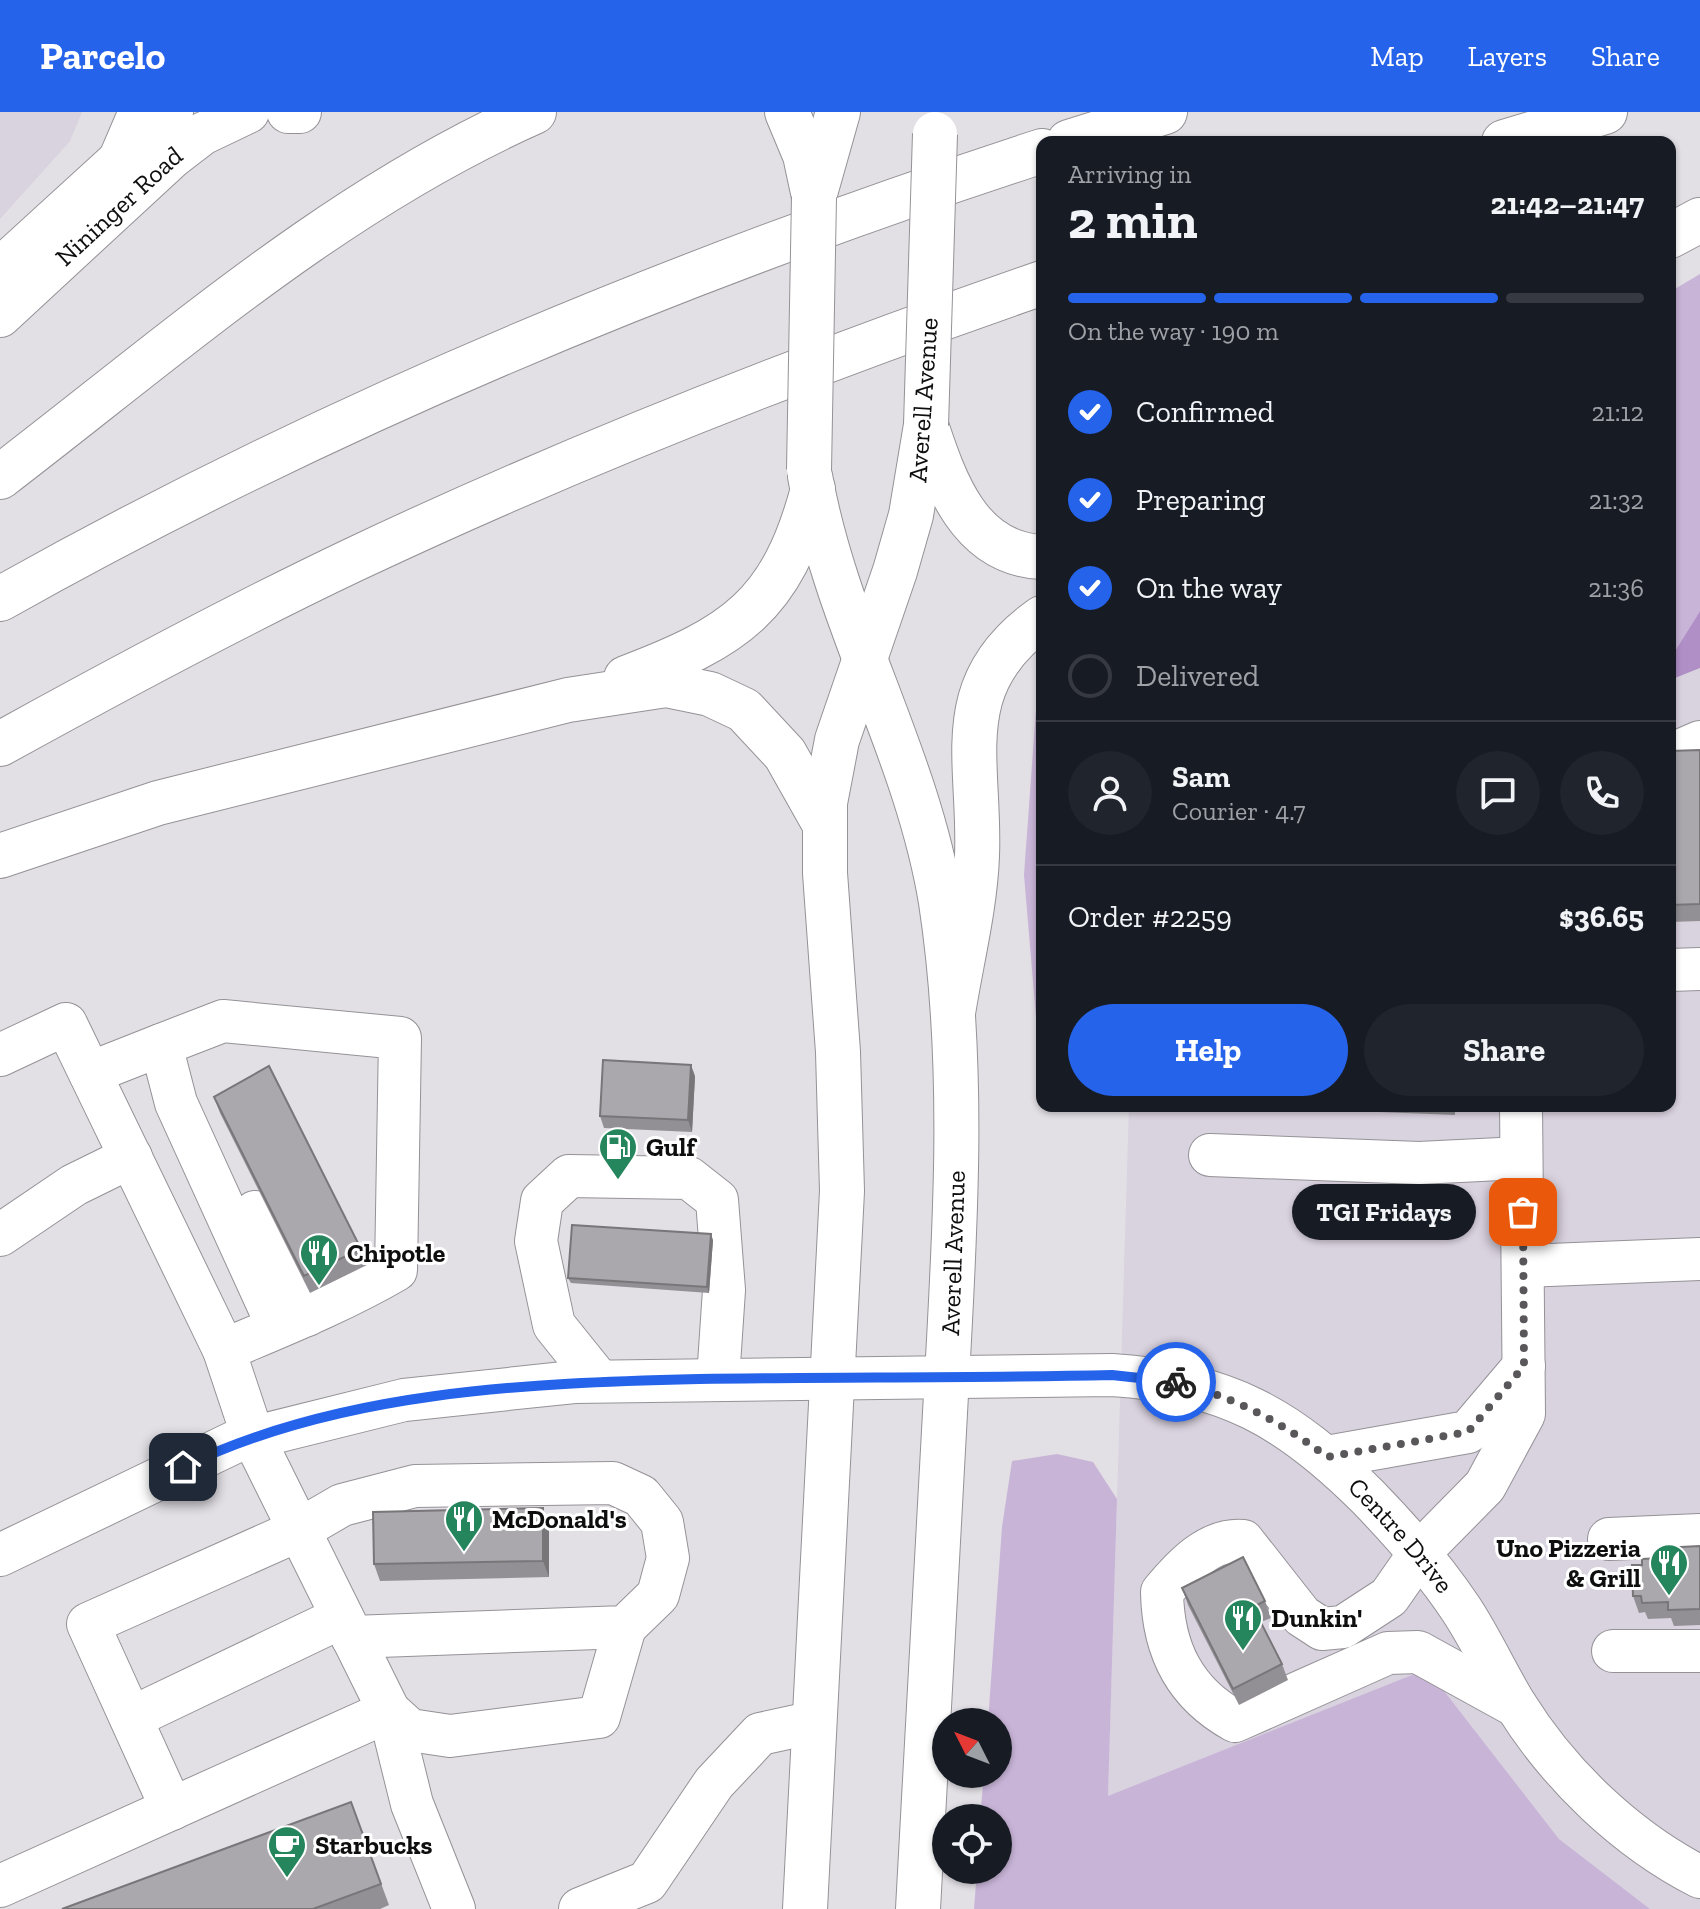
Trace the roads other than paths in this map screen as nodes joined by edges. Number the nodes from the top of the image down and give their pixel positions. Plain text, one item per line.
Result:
1 (141, 112) edge
2 (172, 112) edge
3 (248, 112) edge
4 (288, 112) edge
5 (300, 112) edge
6 (534, 112) edge
7 (1165, 112) edge
8 (1605, 112) edge
9 (939, 119) edge
10 (814, 120) edge
11 (1088, 136) edge
12 (1524, 136) edge
13 (1036, 153) edge
14 (120, 161) junction
15 (1700, 220) edge
16 (1676, 233) edge
17 (0, 269) edge
18 (1036, 285) edge
19 (0, 316) edge
20 (926, 425) junction
21 (0, 477) edge
22 (811, 480) junction
23 (1036, 555) edge
24 (0, 599) edge
25 (1036, 622) edge
26 (865, 657) junction
27 (568, 700) junction
28 (1700, 742) edge
29 (0, 744) edge
30 (1676, 752) edge
31 (825, 825) junction
32 (0, 856) edge
33 (1700, 969) edge
34 (1676, 970) edge
35 (953, 1013) junction
36 (161, 1045) junction
37 (0, 1055) edge
38 (90, 1073) junction
39 (1521, 1112) edge
40 (1210, 1155) dead end
41 (131, 1157) junction
42 (1521, 1158) junction
43 (0, 1235) edge
44 (1700, 1259) edge
45 (1524, 1266) junction
46 (292, 1321) junction
47 (224, 1350) junction
48 (1524, 1366) junction
49 (833, 1376) junction
50 (947, 1376) junction
51 (718, 1379) junction
52 (599, 1381) junction
53 (253, 1437) junction
54 (1327, 1457) junction
55 (299, 1530) junction
56 (1700, 1535) edge
57 (1609, 1539) dead end
58 (1421, 1551) junction
59 (0, 1555) edge
60 (347, 1627) junction
61 (625, 1627) junction
62 (1613, 1651) dead end
63 (1700, 1651) edge
64 (1516, 1706) junction
65 (389, 1711) junction
66 (131, 1718) junction
67 (815, 1722) junction
68 (172, 1809) junction
69 (1700, 1877) edge
70 (0, 1886) edge
71 (454, 1909) edge
72 (580, 1909) edge
73 (805, 1909) edge
74 (918, 1909) edge

1 - 14 main road
2 - 14 street, Nininger Road
3 - 19 street, Nininger Road
4 - 5 street
6 - 21 main road
7 - 11 main road
8 - 12 main road
9 - 20 main road, Averell Avenue, bridge
10 - 22 main road, Averell Avenue, bridge
13 - 24 main road
14 - 17 street, Nininger Road
15 - 16 main road
18 - 29 main road
20 - 23 main road
20 - 26 main road, Averell Avenue
22 - 26 main road, Averell Avenue
22 - 27 main road
25 - 35 main road
26 - 31 main road, Averell Avenue
26 - 35 main road, Averell Avenue
27 - 31 main road
27 - 32 main road
28 - 30 street
31 - 49 main road, Averell Avenue
33 - 34 street
35 - 50 main road, Averell Avenue
36 - 38 street
36 - 46 street
36 - 46 street
37 - 38 street
38 - 41 street
39 - 42 street
40 - 42 street
41 - 43 street
41 - 47 street
42 - 45 street
44 - 45 street
45 - 48 street
46 - 47 street
47 - 53 street
48 - 54 street
48 - 58 street
49 - 50 street, Centre Drive
49 - 51 street, Centre Drive
49 - 67 main road, Averell Avenue
50 - 54 street, Centre Drive
50 - 74 main road, Averell Avenue
51 - 52 street
51 - 52 street
52 - 53 street
53 - 55 street
53 - 59 street
54 - 58 street, Centre Drive
55 - 60 street
55 - 61 street
55 - 66 street
56 - 57 street
58 - 64 street, Centre Drive
58 - 64 street
60 - 61 street
60 - 65 street
60 - 66 street
61 - 65 street
62 - 63 street
64 - 69 street, Centre Drive
65 - 68 street
65 - 71 street
66 - 68 street
67 - 72 street
67 - 73 main road, Averell Avenue
68 - 70 street

